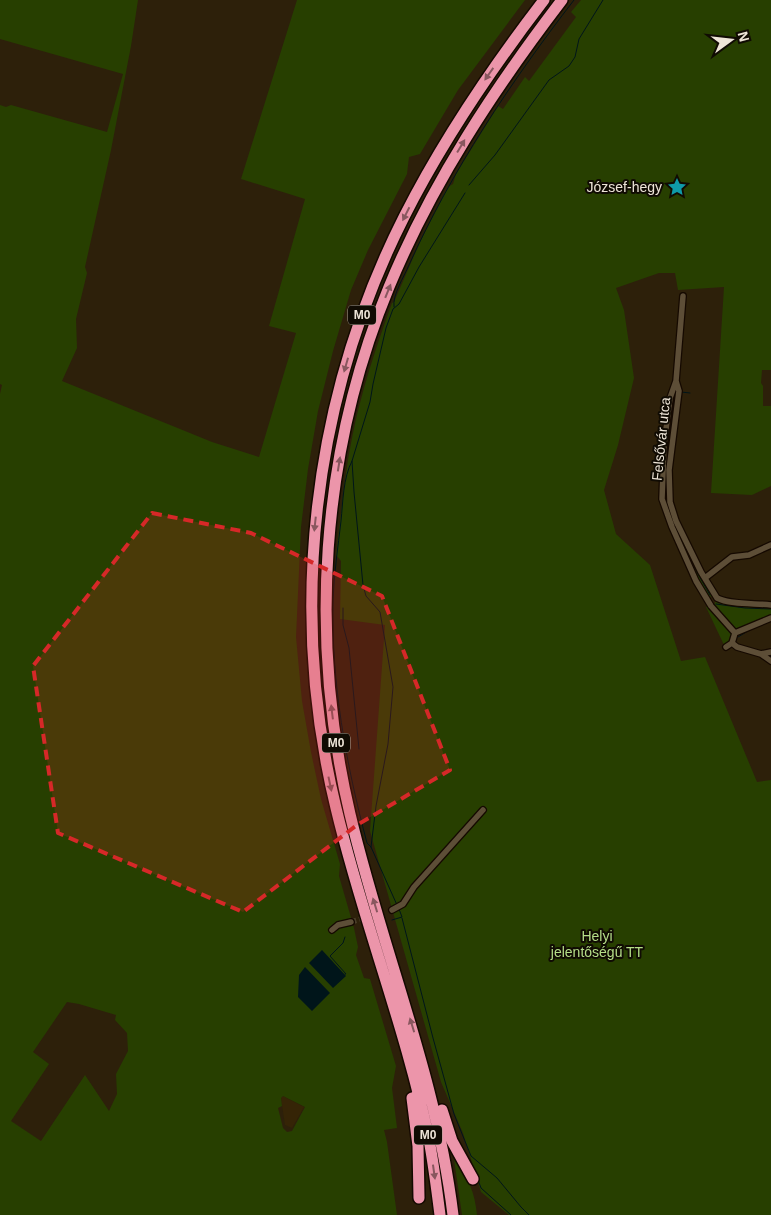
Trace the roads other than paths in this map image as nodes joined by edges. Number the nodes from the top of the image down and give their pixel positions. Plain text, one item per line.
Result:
1 (535, 0) edge
2 (544, 0) edge
3 (562, 0) edge
4 (518, 35) junction
5 (683, 296) dead end
6 (676, 381) junction
7 (771, 544) edge
8 (705, 578) junction
9 (712, 601) junction
10 (771, 605) edge
11 (771, 618) edge
12 (735, 633) junction
13 (732, 643) junction
14 (726, 647) dead end
15 (771, 652) edge
16 (761, 654) junction
17 (771, 661) edge
18 (483, 810) dead end
19 (396, 908) dead end
20 (351, 922) tunnel mouth
21 (332, 930) dead end
22 (408, 1057) junction
23 (426, 1072) junction
24 (473, 1179) dead end
25 (419, 1198) dead end
26 (440, 1215) edge
27 (453, 1215) edge

1 - 4 highway
2 - 4 highway, M0
23 -> 3 highway, M0
4 -> 22 highway, M0
5 - 6 street, Felsővár utca
6 - 8 street, Felsővár utca
6 - 9 street, Felsővár utca
7 - 8 street
8 - 9 street, Felsővár utca
9 - 10 street
9 - 12 street, Felsővár utca
11 - 12 street
12 - 13 street
13 - 14 street
13 - 16 street
15 - 16 street
16 - 17 street
18 - 19 street
20 - 21 street
22 - 25 highway
22 -> 26 highway, M0
23 - 24 highway
23 - 27 highway, M0

